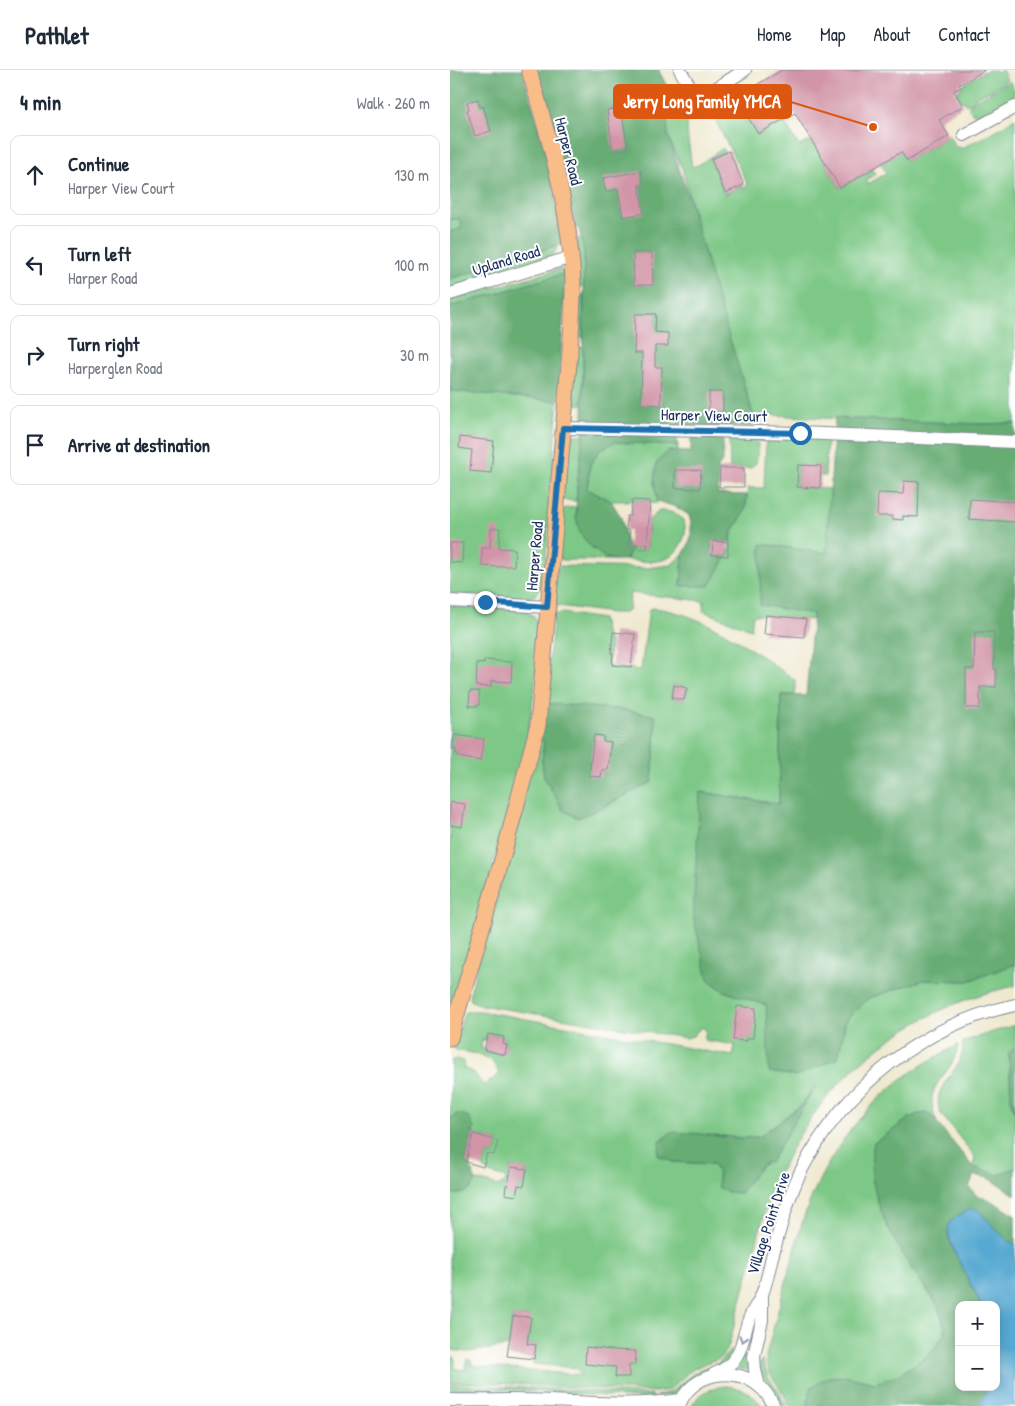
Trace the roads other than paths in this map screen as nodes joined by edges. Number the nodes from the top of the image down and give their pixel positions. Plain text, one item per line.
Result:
1 (529, 70) edge
2 (680, 70) edge
3 (745, 70) edge
4 (1015, 108) edge
5 (964, 135) dead end
6 (572, 257) junction
7 (450, 294) edge
8 (563, 428) junction
9 (1015, 442) edge
10 (450, 601) edge
11 (547, 607) junction
12 (1015, 1005) edge
13 (450, 1038) edge
14 (762, 1294) junction
15 (713, 1375) junction
16 (760, 1386) junction
17 (450, 1400) edge
18 (466, 1400) junction
19 (680, 1403) edge
20 (450, 1405) edge
21 (613, 1406) edge
22 (774, 1406) edge

1 - 6 main road, Harper Road
2 - 3 street
4 - 5 street
6 - 7 street, Upland Road
6 - 8 main road, Harper Road
8 - 9 street, Harper View Court
8 - 11 main road, Harper Road
10 - 11 street
11 - 13 main road, Harper Road
12 - 14 street, Village Point Drive
14 -> 15 street, Village Point Drive
14 - 16 street, Village Point Drive
15 - 16 street
15 - 19 street, Village Point Drive
16 - 22 street
17 - 18 street
18 - 20 street
18 - 21 street
19 - 21 street

